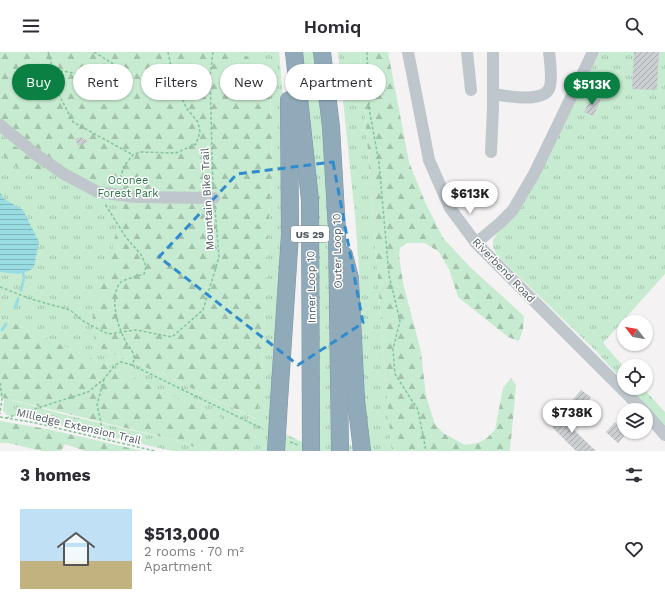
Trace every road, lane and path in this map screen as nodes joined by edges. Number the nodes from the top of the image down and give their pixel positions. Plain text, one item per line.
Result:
1 (48, 52) edge
2 (94, 52) edge
3 (168, 52) edge
4 (213, 52) edge
5 (287, 52) edge
6 (294, 52) edge
7 (322, 52) edge
8 (367, 52) edge
9 (408, 52) edge
10 (467, 52) edge
11 (493, 52) edge
12 (549, 52) edge
13 (593, 52) edge
14 (51, 64) edge
15 (65, 72) edge
16 (471, 90) dead end
17 (493, 94) junction
18 (62, 100) edge
19 (0, 125) edge
20 (491, 152) dead end
21 (133, 155) junction
22 (98, 192) junction
23 (116, 195) junction
24 (214, 198) junction
25 (337, 231) junction
26 (476, 243) junction
27 (0, 287) edge
28 (121, 332) junction
29 (132, 365) junction
30 (104, 379) junction
31 (0, 383) edge
32 (637, 403) edge
33 (0, 414) edge
34 (0, 417) edge
35 (6, 418) junction
36 (653, 421) edge
37 (266, 430) dead end
38 (665, 435) edge
39 (110, 441) junction
40 (282, 446) edge
41 (361, 447) edge
42 (307, 449) edge
43 (155, 451) edge
44 (340, 451) edge
45 (426, 451) edge

1 - 14 path
2 - 15 path
3 - 21 path
4 - 24 path, Mountain Bike Trail
5 - 40 highway, bridge
6 - 42 highway, Inner Loop 10 / US 29
7 - 25 highway, Outer Loop 10 / US 29
8 - 45 path
9 - 26 street, Riverbend Road
10 - 16 street
11 - 17 street
12 - 17 street
13 - 26 street
17 - 20 street
18 - 21 path
19 - 22 street
21 - 23 path
22 - 23 street
22 - 28 path
23 - 24 street
24 - 28 path, Mountain Bike Trail
25 - 41 highway
25 - 44 highway, Outer Loop 10 / US 29
26 - 32 street, Riverbend Road
27 - 28 path, Mountain Bike Trail
28 - 29 path
29 - 30 path
29 - 37 path
30 - 35 path
30 - 39 path
31 - 33 path
34 - 35 path, Milledge Extension Trail
35 - 39 path, Milledge Extension Trail
36 - 38 street
39 - 43 path, Milledge Extension Trail
40 - 42 path

